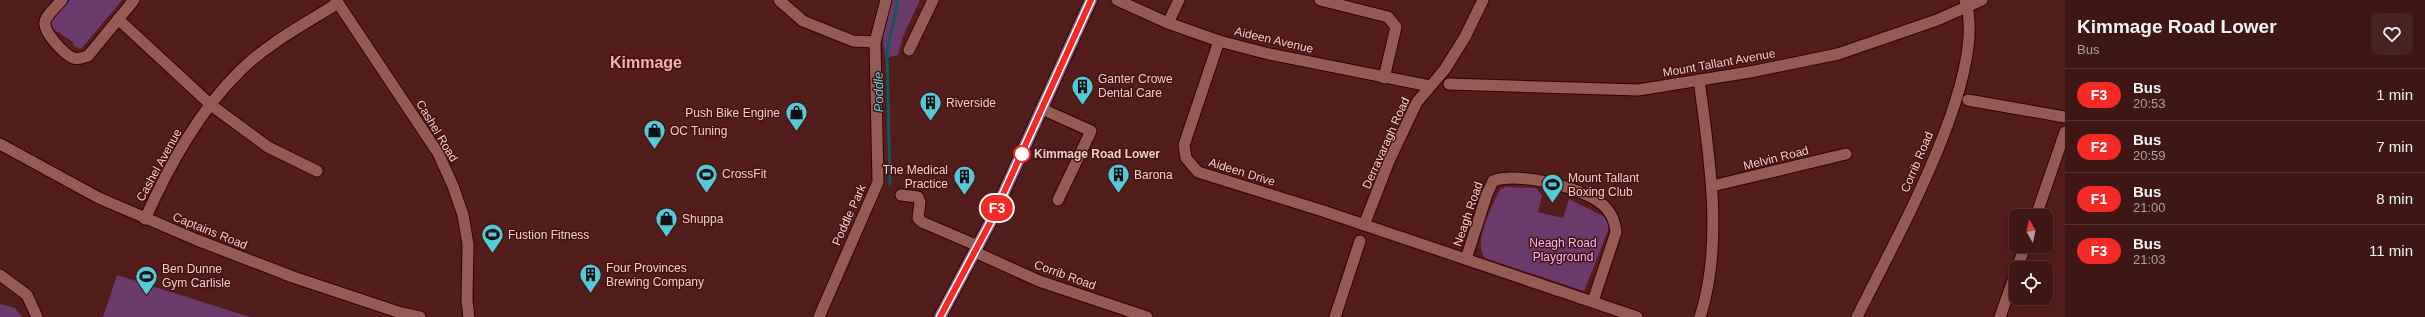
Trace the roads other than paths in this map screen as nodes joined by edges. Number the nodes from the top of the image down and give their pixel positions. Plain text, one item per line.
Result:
1 (62, 0) edge
2 (134, 0) edge
3 (779, 0) edge
4 (886, 0) edge
5 (932, 0) edge
6 (1091, 0) edge
7 (1117, 0) edge
8 (1179, 0) edge
9 (1320, 0) edge
10 (1483, 0) edge
11 (1982, 0) edge
12 (337, 1) edge
13 (1966, 4) edge
14 (118, 19) junction
15 (1168, 23) junction
16 (1220, 41) junction
17 (875, 42) junction
18 (909, 50) dead end
19 (1384, 78) junction
20 (1699, 80) junction
21 (1450, 84) dead end
22 (1430, 86) junction
23 (1968, 100) dead end
24 (211, 105) junction
25 (1042, 109) junction
26 (2065, 117) edge
27 (2065, 132) edge
28 (0, 144) edge
29 (1846, 154) dead end
30 (317, 172) dead end
31 (1712, 186) junction
32 (901, 194) dead end
33 (1058, 200) dead end
34 (2038, 209) edge
35 (1323, 211) joint
36 (145, 219) junction
37 (1364, 225) junction
38 (1360, 241) dead end
39 (977, 249) junction
40 (1466, 259) junction
41 (0, 275) edge
42 (2009, 292) edge
43 (1593, 302) junction
44 (37, 317) edge
45 (420, 317) edge
46 (469, 317) edge
47 (820, 317) edge
48 (940, 317) edge
49 (1147, 317) edge
50 (1335, 317) edge
51 (1637, 317) edge
52 (1700, 317) edge
53 (1857, 317) edge
54 (2000, 317) edge

1 - 14 street
2 - 14 street
3 - 17 street
4 - 17 street, Poddle Park
5 - 18 street
6 - 25 main road
7 - 15 street, Aideen Avenue
8 - 15 street
9 - 19 street
10 - 22 street, Derravaragh Road
11 - 13 street, Mount Tallant Avenue
12 - 24 street, Cashel Avenue
12 - 46 street, Cashel Road
13 - 20 street, Mount Tallant Avenue
13 - 53 street, Corrib Road
14 - 24 street
15 - 16 street, Aideen Avenue
16 - 19 street, Aideen Avenue
16 - 35 street, Aideen Drive
17 - 47 street, Poddle Park
19 - 22 street, Aideen Avenue
20 - 21 street, Mount Tallant Avenue
20 - 31 street
22 - 37 street, Derravaragh Road
23 - 26 street
24 - 30 street
24 - 36 street, Cashel Avenue
25 - 33 street
25 - 39 main road
27 - 34 street
28 - 36 street, Captains Road
29 - 31 street, Melvin Road
31 - 52 street
32 - 39 street, Corrib Road
35 - 37 street, Neagh Road
36 - 45 street, Captains Road
37 - 40 street, Neagh Road
38 - 50 street
39 - 48 main road
39 - 49 street, Corrib Road
40 - 43 street, Neagh Road
40 - 43 street, Neagh Road
41 - 44 street
42 - 54 street
43 - 51 street, Neagh Road

